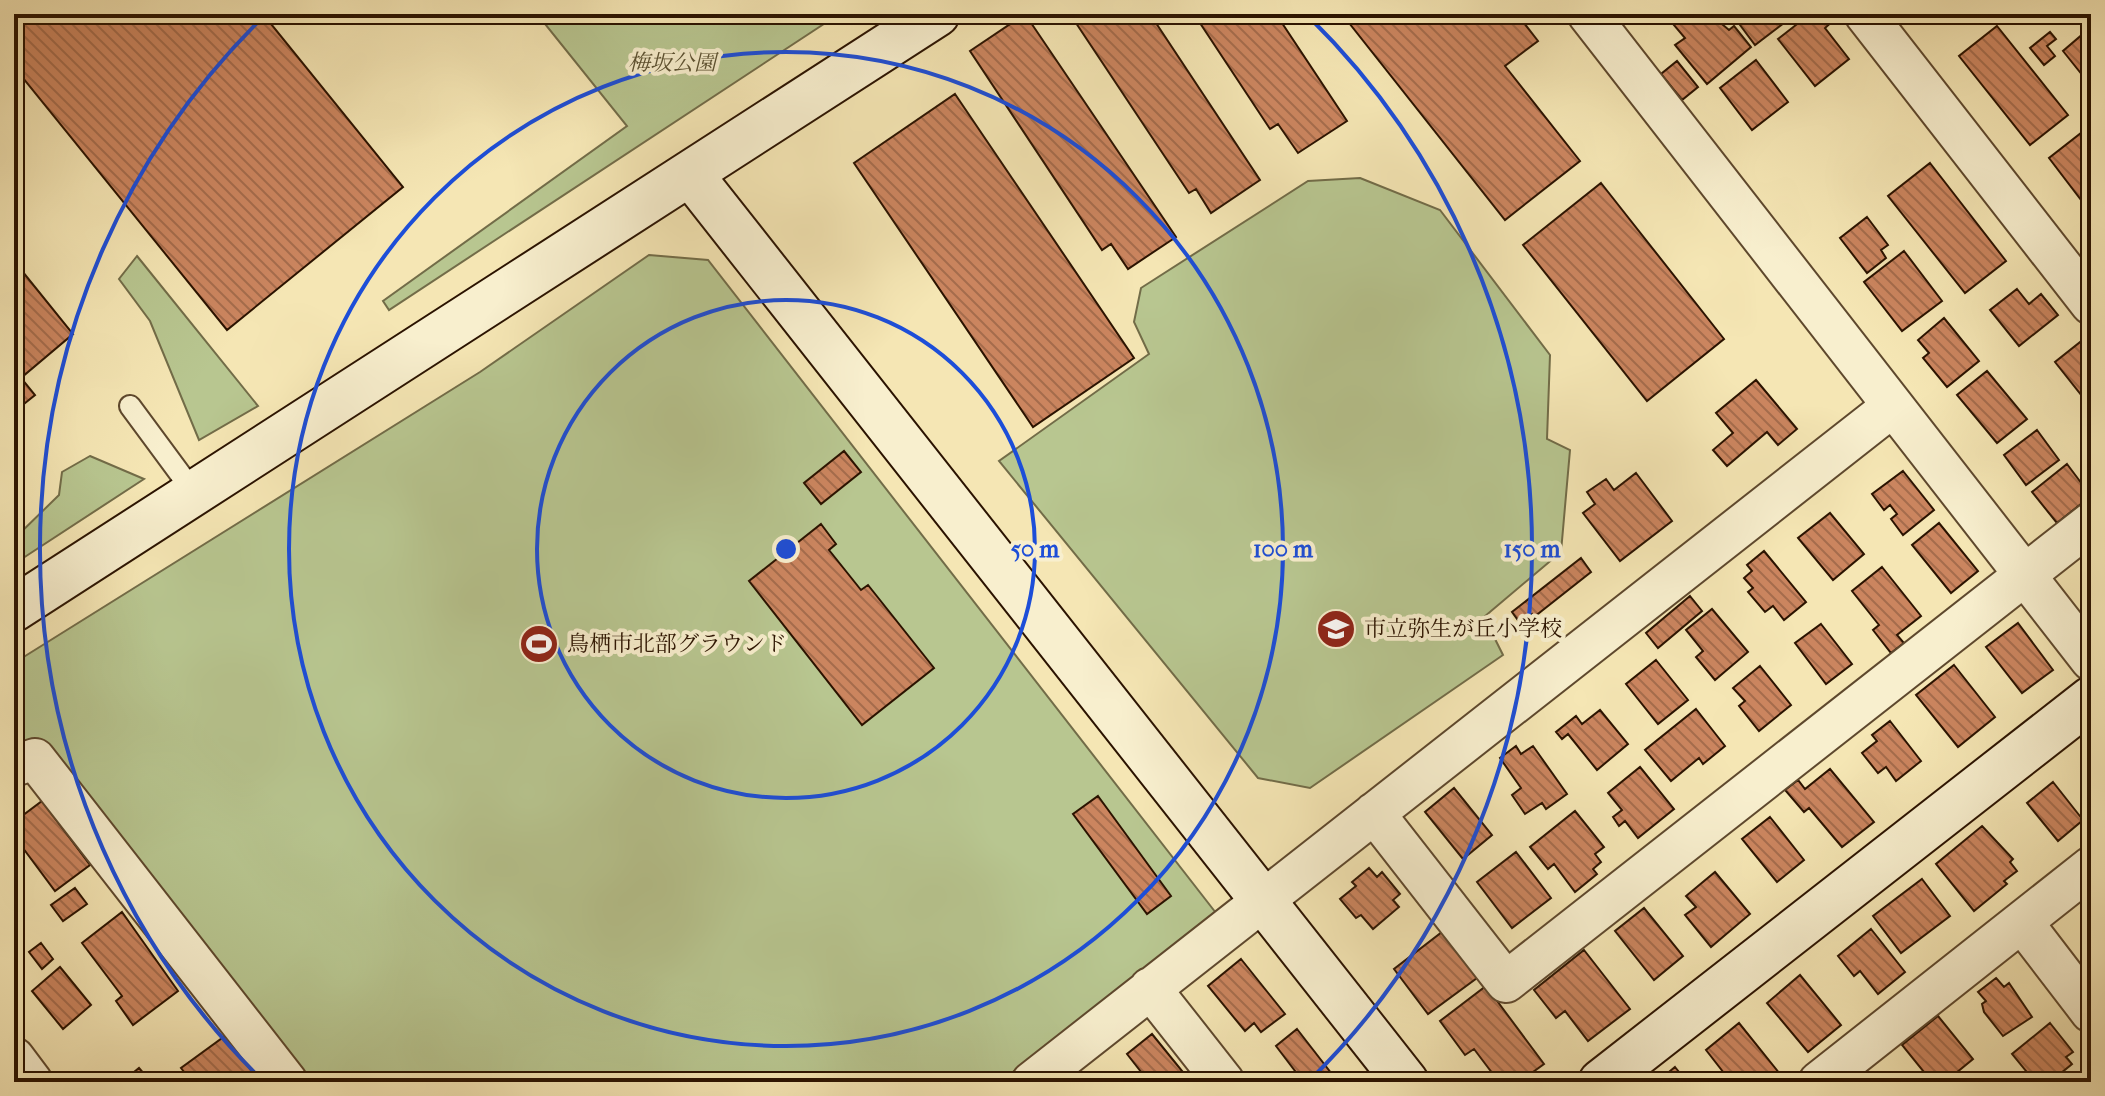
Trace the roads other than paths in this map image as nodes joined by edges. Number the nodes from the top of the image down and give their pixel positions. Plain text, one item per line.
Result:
1 (937, 14) edge
2 (1588, 14) edge
3 (1865, 14) edge
4 (691, 175) junction
5 (2091, 304) edge
6 (130, 406) dead end
7 (1893, 406) junction
8 (195, 494) junction
9 (2091, 523) edge
10 (2025, 575) junction
11 (14, 609) edge
12 (2091, 660) edge
13 (2091, 699) edge
14 (14, 766) edge
15 (1374, 813) junction
16 (2091, 867) edge
17 (1262, 901) junction
18 (2022, 922) junction
19 (1150, 988) junction
20 (2091, 1012) edge
21 (14, 1058) edge
22 (1842, 1075) edge
23 (32, 1082) edge
24 (287, 1082) edge
25 (1032, 1082) edge
26 (1224, 1082) edge
27 (1406, 1082) edge
28 (1601, 1082) edge

1 - 4 street
2 - 7 street
3 - 5 street
4 - 8 street
4 - 17 street
6 - 8 lane
7 - 10 street
7 - 15 street
8 - 11 street
9 - 10 street
10 - 12 street
10 - 15 street
13 - 28 street
14 - 24 street
15 - 17 street
16 - 18 street
17 - 19 street
17 - 27 street
18 - 20 street
18 - 22 street
19 - 25 street
19 - 26 street
21 - 23 street

